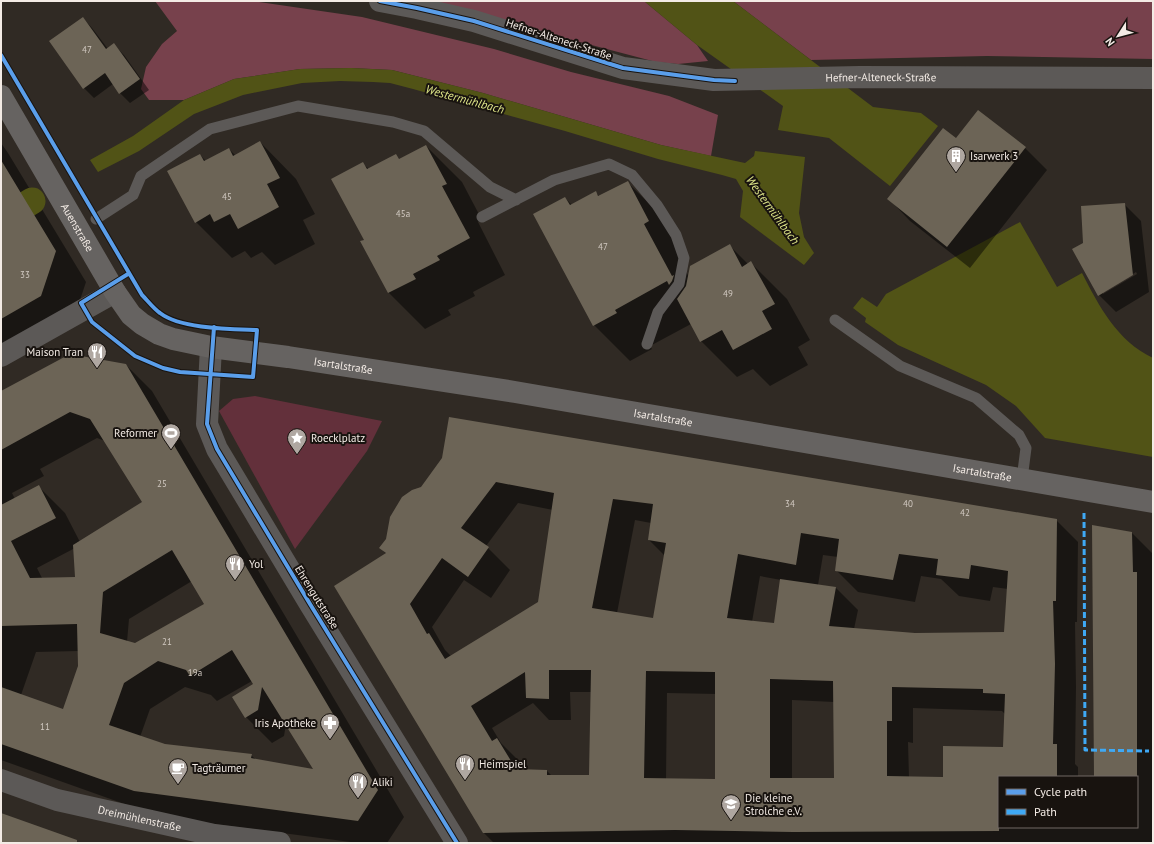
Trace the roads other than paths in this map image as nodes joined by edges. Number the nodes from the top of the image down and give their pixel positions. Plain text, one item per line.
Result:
1 (380, 1) edge
2 (1153, 78) edge
3 (1, 96) edge
4 (516, 200) junction
5 (482, 218) dead end
6 (96, 219) dead end
7 (115, 292) junction
8 (835, 320) dead end
9 (173, 339) joint
10 (647, 344) dead end
11 (212, 347) junction
12 (1, 356) edge
13 (1022, 479) junction
14 (1153, 502) edge
15 (1, 780) edge
16 (280, 843) edge
17 (457, 843) edge

1 - 2 street, Hefner-Alteneck-Straße
3 - 7 main road, Auenstraße
4 - 5 lane
4 - 6 lane
4 - 10 lane
7 - 9 main road, Auenstraße
7 - 12 street
8 - 13 lane
9 - 11 main road, Isartalstraße
11 - 13 main road, Isartalstraße
11 - 17 street, Ehrengutstraße
13 - 14 main road, Isartalstraße
15 - 16 street, Dreimühlenstraße

